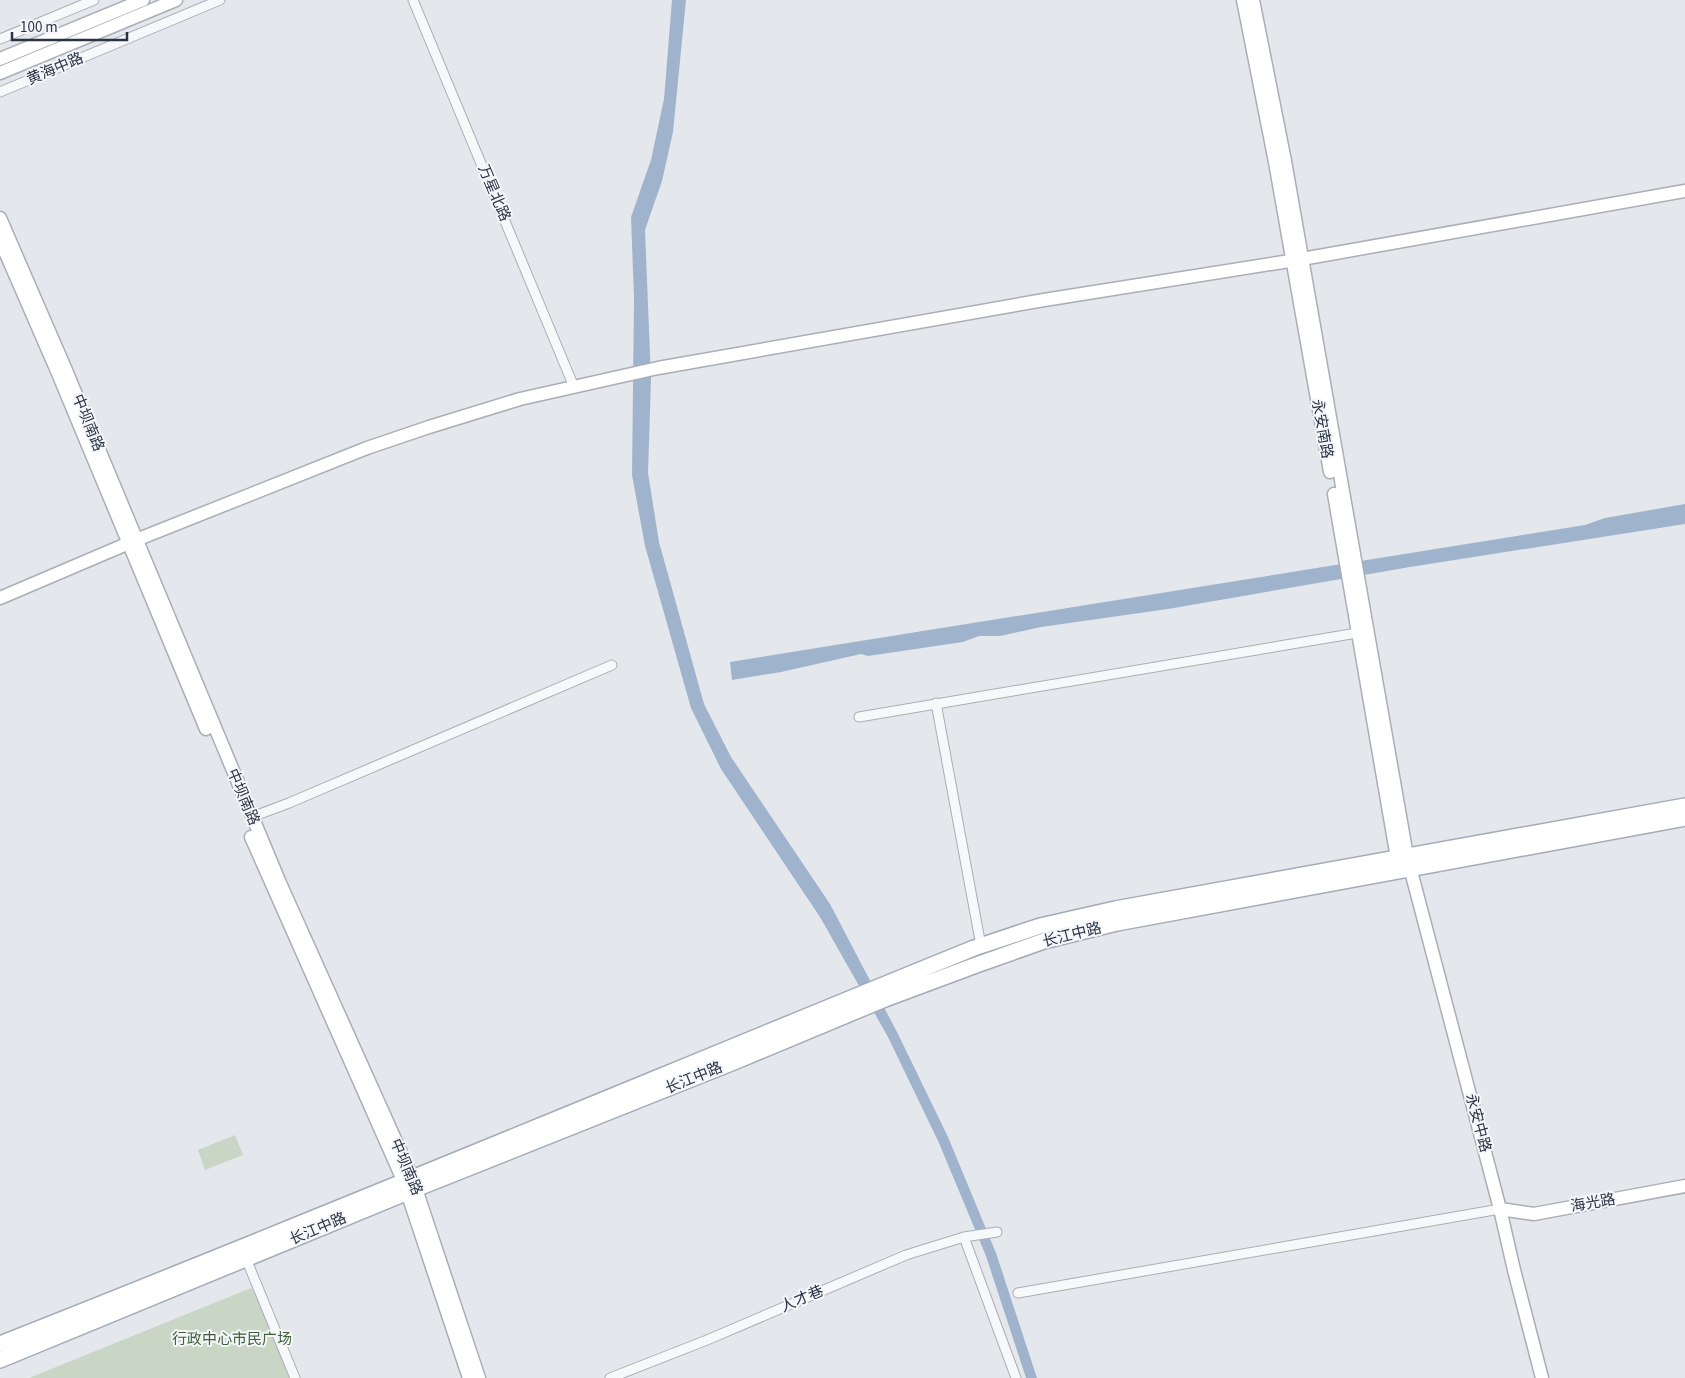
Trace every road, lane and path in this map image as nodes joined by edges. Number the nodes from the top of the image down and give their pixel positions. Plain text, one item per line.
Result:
1 (94, 0) edge
2 (143, 0) edge
3 (176, 0) edge
4 (220, 0) edge
5 (413, 0) edge
6 (1243, 0) edge
7 (1253, 0) edge
8 (200, 4) edge
9 (68, 11) junction
10 (75, 28) junction
11 (0, 39) edge
12 (0, 59) edge
13 (0, 73) edge
14 (0, 92) edge
15 (1685, 191) edge
16 (0, 218) edge
17 (0, 240) edge
18 (1297, 260) junction
19 (574, 387) junction
20 (132, 542) junction
21 (0, 598) edge
22 (1363, 632) junction
23 (612, 665) dead end
24 (936, 703) junction
25 (859, 717) dead end
26 (1685, 806) edge
27 (252, 816) junction
28 (1685, 818) edge
29 (1405, 861) junction
30 (981, 946) junction
31 (880, 994) junction
32 (410, 1185) junction
33 (1685, 1186) edge
34 (1500, 1209) junction
35 (995, 1232) dead end
36 (966, 1237) junction
37 (244, 1254) junction
38 (1018, 1293) dead end
39 (0, 1344) edge
40 (0, 1360) edge
41 (295, 1378) edge
42 (470, 1378) edge
43 (479, 1378) edge
44 (610, 1378) edge
45 (1016, 1378) edge
46 (1542, 1378) edge

1 - 9 street
2 - 10 street, 黄海中路
3 - 13 street, 黄海中路
4 - 8 street, 黄海中路
5 - 19 street, 万星北路
6 - 18 street, 永安南路
7 - 18 street, 永安南路
8 - 14 street, 黄海中路
9 - 10 street
9 - 11 street
10 - 12 street, 黄海中路
15 - 18 street
16 - 20 street, 中坝南路
17 - 20 street, 中坝南路
18 - 19 street
18 - 22 street, 永安南路
19 - 20 street
20 - 21 street
20 - 27 street, 中坝南路
20 - 32 street, 中坝南路
22 - 24 street
22 - 29 street, 永安南路
23 - 27 street
24 - 25 street
24 - 30 street
26 - 29 main road
27 - 32 street, 中坝南路
28 - 29 main road
29 - 30 main road, 长江中路
29 - 31 main road, 长江中路
29 - 34 street, 永安中路
30 - 31 main road, 长江中路
31 - 32 main road, 长江中路
32 - 37 main road, 长江中路
32 - 42 street, 中坝南路
32 - 43 street, 中坝南路
33 - 34 street, 海光路
34 - 38 street
34 - 46 street, 永安中路
35 - 36 street, 人才巷
36 - 44 street, 人才巷
36 - 45 street
37 - 39 main road, 长江中路
37 - 40 main road, 长江中路
37 - 41 street

